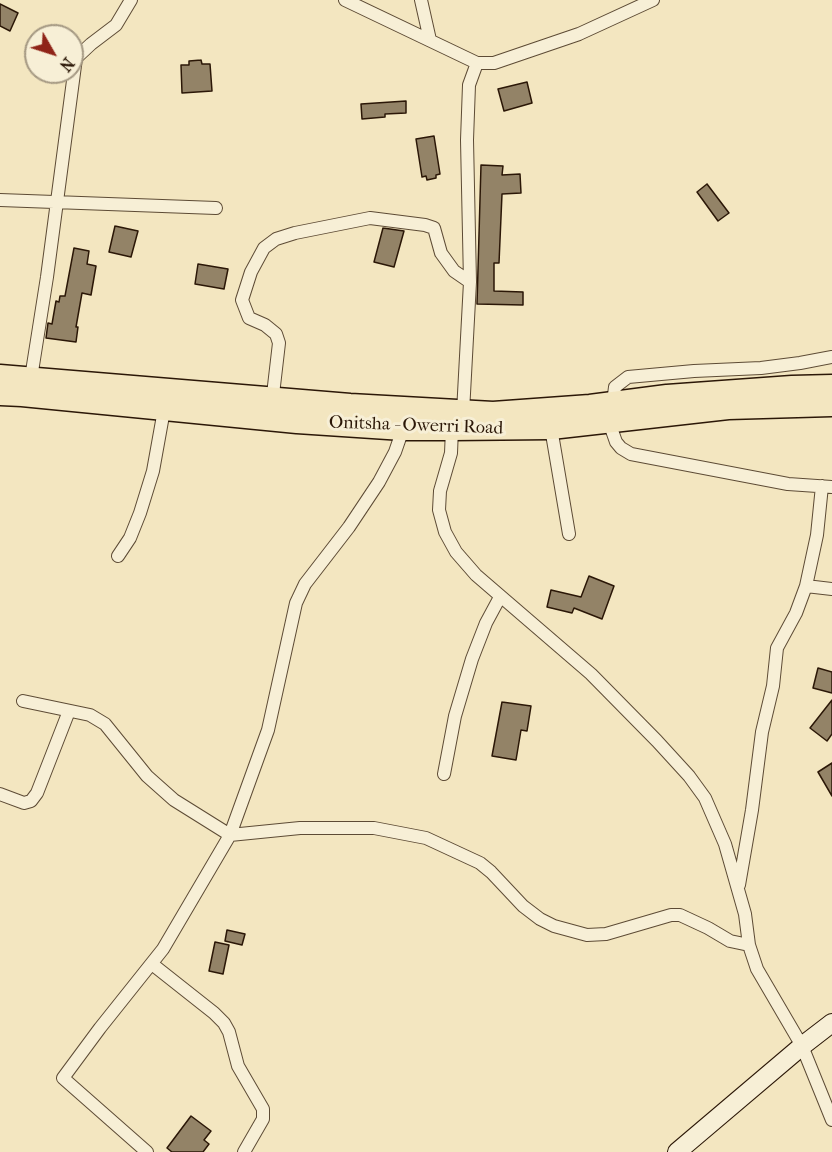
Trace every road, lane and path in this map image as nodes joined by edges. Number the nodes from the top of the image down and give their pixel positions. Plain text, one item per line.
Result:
1 (131, 0) edge
2 (345, 0) edge
3 (421, 0) edge
4 (653, 0) edge
5 (430, 40) junction
6 (477, 63) junction
7 (0, 200) edge
8 (57, 201) junction
9 (216, 208) dead end
10 (470, 282) junction
11 (832, 357) edge
12 (0, 376) edge
13 (31, 378) junction
14 (832, 386) edge
15 (0, 394) edge
16 (832, 405) edge
17 (271, 409) junction
18 (164, 410) junction
19 (611, 413) junction
20 (458, 421) junction
21 (551, 428) junction
22 (403, 429) junction
23 (827, 487) edge
24 (569, 534) dead end
25 (118, 556) dead end
26 (806, 586) junction
27 (832, 590) edge
28 (500, 597) junction
29 (23, 701) dead end
30 (69, 711) junction
31 (444, 774) dead end
32 (0, 794) edge
33 (230, 835) junction
34 (738, 891) junction
35 (749, 945) junction
36 (152, 964) junction
37 (832, 1023) edge
38 (802, 1046) junction
39 (832, 1120) edge
40 (683, 1150) edge
41 (147, 1152) edge
42 (244, 1152) edge

1 - 8 street
2 - 5 street
3 - 5 street
4 - 6 street
5 - 6 street
6 - 10 street
7 - 8 street
8 - 9 street
8 - 13 street
10 - 17 street
10 - 20 street
11 - 19 street
12 - 13 highway, Onitsha - Owerri Road
13 - 17 highway, Onitsha - Owerri Road
14 - 19 highway, Onitsha - Owerri Road
15 - 18 highway, Onitsha - Owerri Road
16 - 19 highway, Onitsha - Owerri Road
17 - 18 highway, Onitsha - Owerri Road
17 - 20 highway, Onitsha - Owerri Road
17 - 22 highway, Onitsha - Owerri Road
18 - 25 street
19 - 20 highway, Onitsha - Owerri Road
19 - 21 highway, Onitsha - Owerri Road
19 - 23 street
20 - 21 highway, Onitsha - Owerri Road
20 - 22 highway, Onitsha - Owerri Road
20 - 28 street
21 - 24 street
22 - 33 street
23 - 26 street
26 - 27 street
26 - 34 street
28 - 31 street
28 - 34 street
29 - 30 street
30 - 32 street
30 - 33 street
33 - 35 street
33 - 36 street
34 - 35 street
35 - 38 street
36 - 41 street
36 - 42 street
37 - 38 street
38 - 39 street
38 - 40 street

